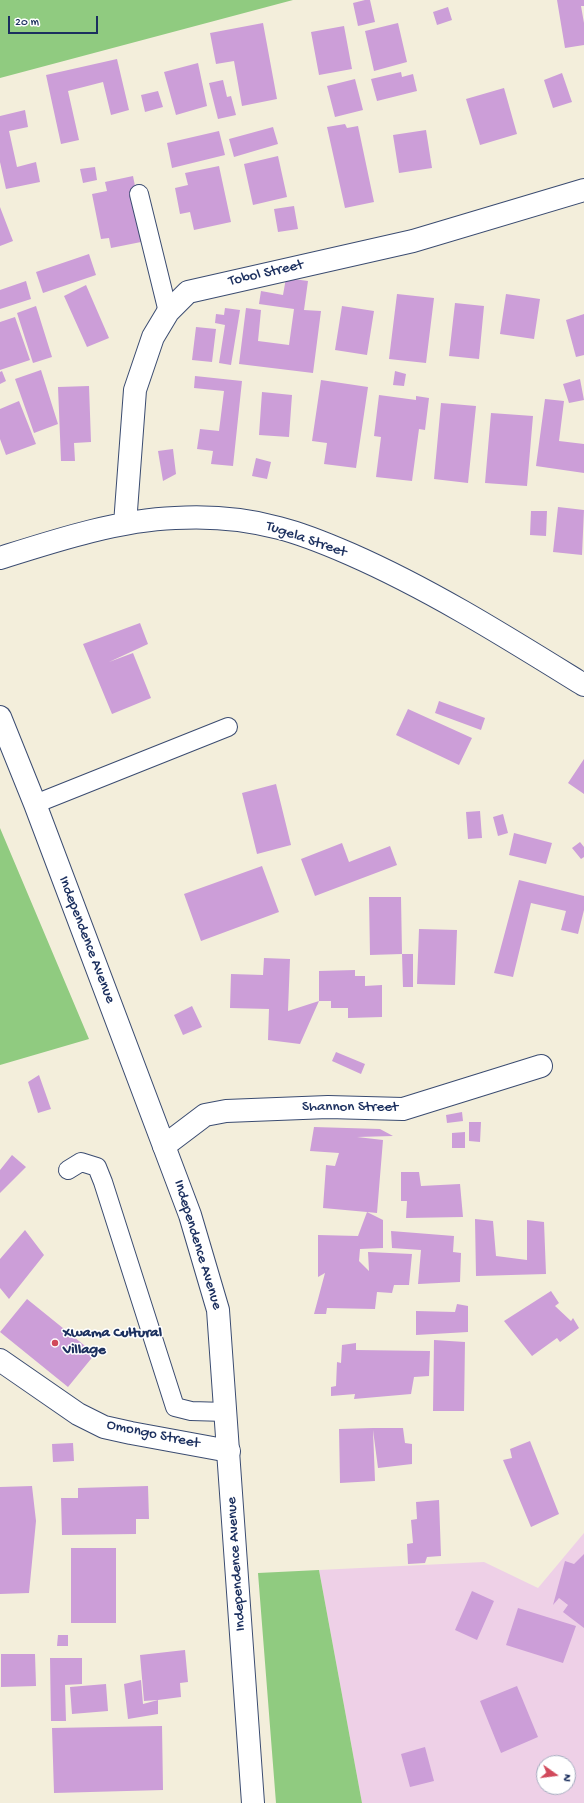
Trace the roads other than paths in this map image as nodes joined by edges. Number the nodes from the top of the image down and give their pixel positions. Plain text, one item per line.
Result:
1 (584, 190) edge
2 (139, 194) dead end
3 (168, 312) junction
4 (125, 524) junction
5 (0, 558) edge
6 (584, 685) edge
7 (0, 717) edge
8 (228, 728) dead end
9 (35, 804) junction
10 (541, 1066) dead end
11 (164, 1146) junction
12 (68, 1170) dead end
13 (0, 1360) edge
14 (226, 1412) junction
15 (229, 1450) junction
16 (253, 1803) edge

1 - 3 street, Tobol Street
2 - 3 lane
3 - 4 street, Tobol Street
4 - 5 street, Tugela Street
4 - 6 street, Tugela Street
7 - 9 street, Independence Avenue
8 - 9 lane
9 - 11 street, Independence Avenue
10 - 11 street, Shannon Street
11 - 14 street, Independence Avenue
12 - 14 lane
13 - 15 street, Omongo Street
14 - 15 street, Independence Avenue
15 - 16 street, Independence Avenue

